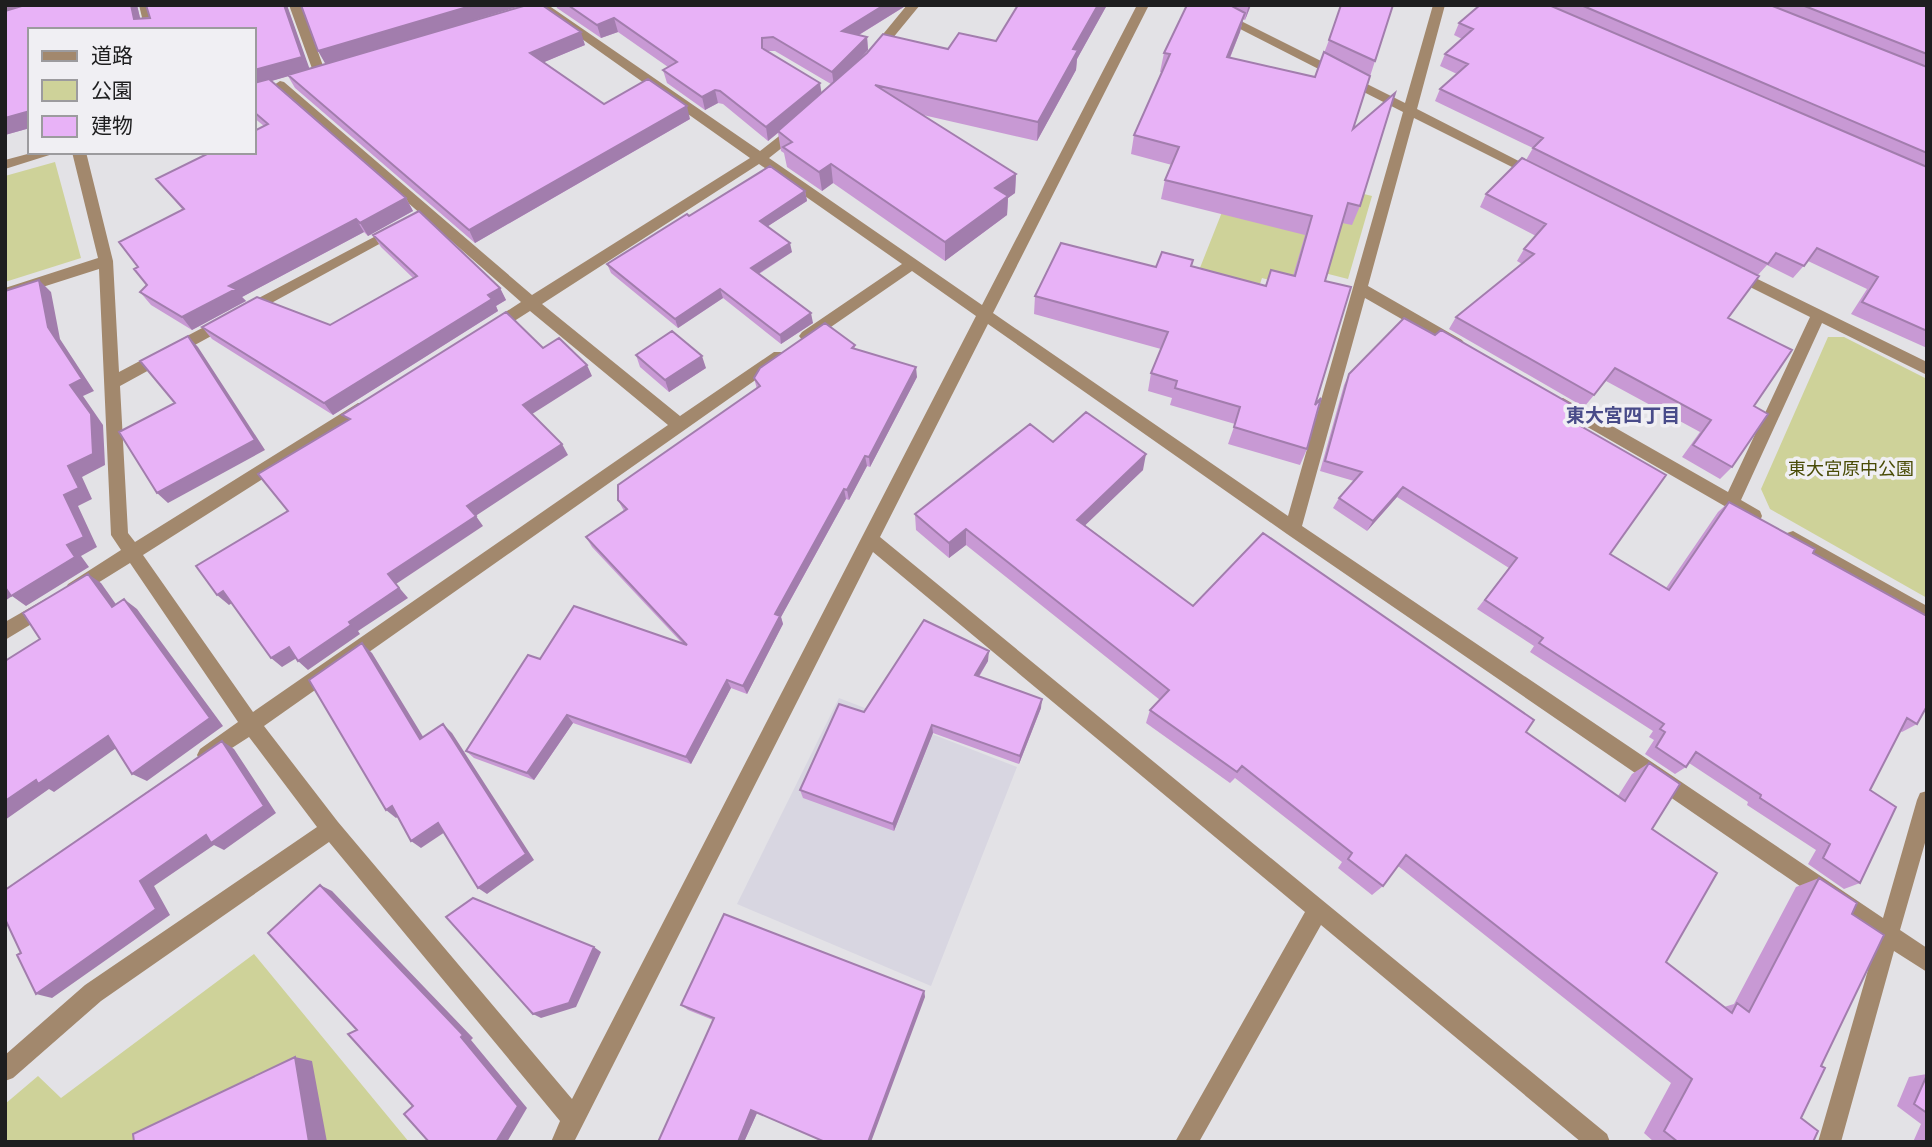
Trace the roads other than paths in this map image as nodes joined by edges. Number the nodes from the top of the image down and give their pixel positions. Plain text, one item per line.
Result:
1 (145, 5) edge
2 (295, 5) edge
3 (915, 5) edge
4 (1143, 5) edge
5 (1199, 5) edge
6 (1439, 5) edge
7 (542, 8) edge
8 (151, 28) edge
9 (863, 65) edge
10 (333, 70) edge
11 (293, 81) junction
12 (1411, 111) junction
13 (808, 119) edge
14 (44, 154) edge
15 (79, 154) edge
16 (761, 157) junction
17 (5, 165) edge
18 (1547, 179) edge
19 (428, 214) junction
20 (106, 261) junction
21 (914, 263) junction
22 (1720, 265) edge
23 (1360, 288) junction
24 (5, 294) edge
25 (531, 303) junction
26 (1818, 314) junction
27 (987, 315) junction
28 (472, 340) edge
29 (1468, 351) edge
30 (1927, 369) edge
31 (112, 383) junction
32 (1539, 392) edge
33 (378, 399) edge
34 (680, 425) junction
35 (1731, 502) junction
36 (1293, 529) junction
37 (872, 541) junction
38 (130, 554) junction
39 (1927, 615) edge
40 (5, 632) edge
41 (251, 725) junction
42 (195, 763) edge
43 (1927, 800) edge
44 (331, 829) junction
45 (1318, 910) junction
46 (1890, 936) junction
47 (1927, 961) edge
48 (5, 1070) edge
49 (574, 1120) junction
50 (562, 1142) edge
51 (1186, 1142) edge
52 (1599, 1142) edge
53 (1829, 1142) edge

1 - 8 street
2 - 11 street
3 - 9 street
4 - 27 street
5 - 12 street
6 - 12 street
7 - 16 street
10 - 11 street
11 - 19 street
12 - 18 street
12 - 23 street
13 - 16 street
14 - 17 street
15 - 20 street
16 - 21 street
16 - 25 street
19 - 25 street
19 - 31 street
20 - 24 street
20 - 31 street
21 - 27 street
21 - 34 street
22 - 26 street
23 - 29 street
23 - 36 street
25 - 28 street
25 - 34 street
26 - 30 street
26 - 35 street
27 - 36 street
27 - 37 street
31 - 38 street
32 - 35 street
33 - 38 street
34 - 41 street
35 - 39 street
36 - 46 street
37 - 45 street
37 - 49 street
38 - 40 street
38 - 41 street
41 - 42 street
41 - 44 street
43 - 46 street
44 - 48 street
44 - 49 street
45 - 51 street
45 - 52 street
46 - 47 street
46 - 53 street
49 - 50 street

